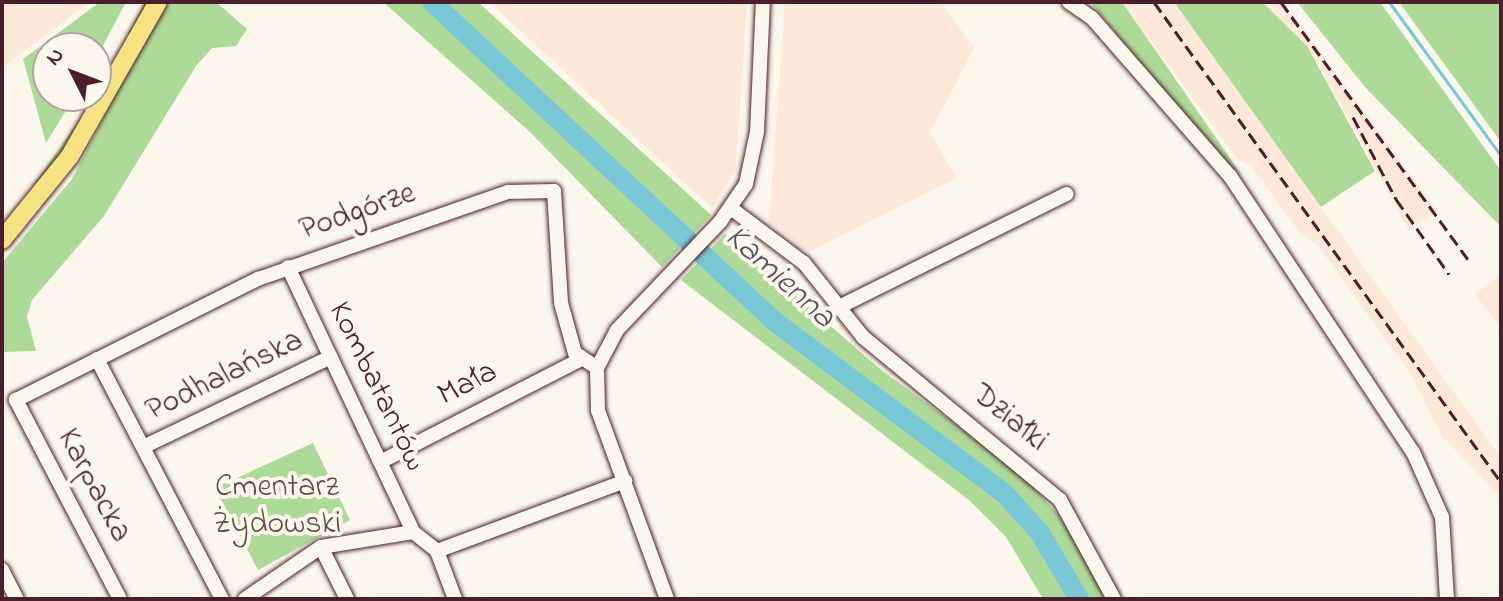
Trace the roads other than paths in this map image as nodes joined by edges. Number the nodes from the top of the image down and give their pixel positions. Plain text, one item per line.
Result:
1 (158, 2) edge
2 (763, 2) edge
3 (1069, 2) edge
4 (1064, 195) dead end
5 (732, 209) junction
6 (2, 240) edge
7 (288, 267) junction
8 (839, 307) junction
9 (331, 357) junction
10 (97, 359) junction
11 (579, 360) junction
12 (597, 368) junction
13 (16, 400) joint
14 (143, 447) junction
15 (384, 460) junction
16 (625, 481) junction
17 (413, 532) junction
18 (321, 547) junction
19 (437, 551) junction
20 (2, 570) edge
21 (17, 599) edge
22 (120, 599) edge
23 (222, 599) edge
24 (245, 599) edge
25 (347, 599) edge
26 (455, 599) edge
27 (667, 599) edge
28 (1114, 599) edge
29 (1447, 599) edge

1 - 6 main road
2 - 5 street
3 - 29 street
4 - 8 street
5 - 8 street, Działki
5 - 12 street
7 - 9 street, Kombatantów
7 - 10 street, Podgórze
7 - 11 street, Podgórze
8 - 28 street, Działki
9 - 14 street, Podhalańska
9 - 15 street, Kombatantów
10 - 13 street, Podgórze
10 - 14 street
11 - 12 street
11 - 15 street, Mała
12 - 16 street
13 - 22 street, Karpacka
14 - 23 street
15 - 17 street, Kombatantów
16 - 19 street
16 - 27 street
17 - 18 street
17 - 19 street
18 - 24 street
18 - 25 street
19 - 26 street
20 - 21 street

